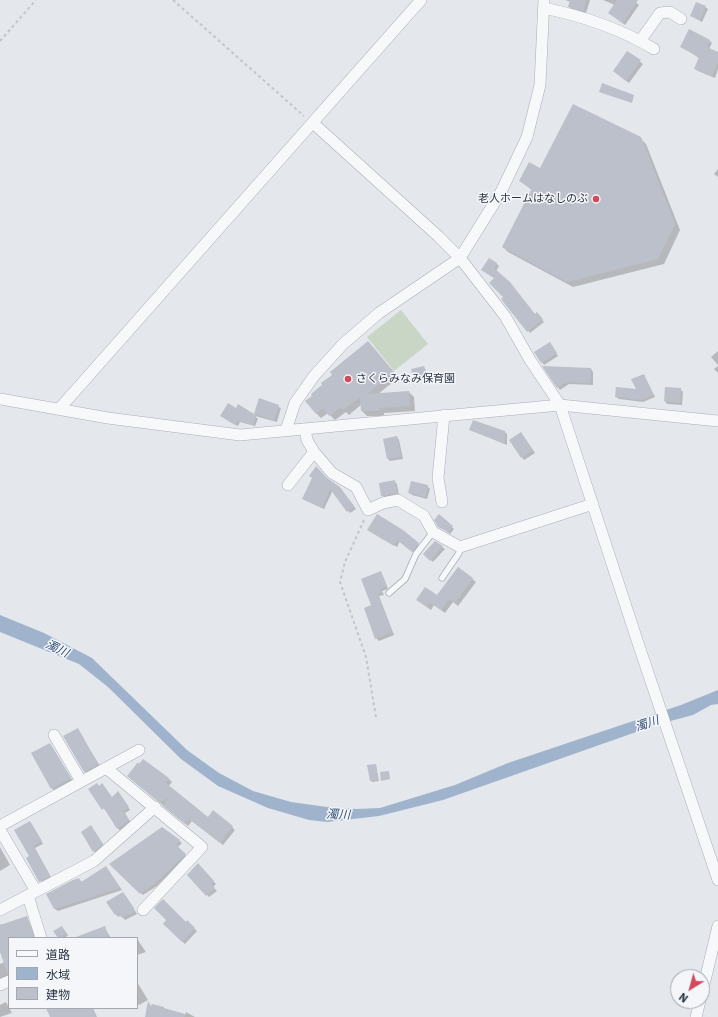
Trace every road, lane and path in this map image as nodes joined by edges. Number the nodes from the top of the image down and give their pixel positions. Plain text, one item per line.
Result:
1 (36, 0) edge
2 (173, 0) edge
3 (421, 0) edge
4 (544, 4) edge
5 (681, 19) dead end
6 (0, 41) edge
7 (640, 41) junction
8 (654, 49) dead end
9 (313, 123) junction
10 (460, 258) junction
11 (0, 399) edge
12 (560, 405) junction
13 (60, 408) junction
14 (444, 415) junction
15 (718, 421) edge
16 (305, 429) junction
17 (286, 430) junction
18 (314, 452) junction
19 (288, 485) dead end
20 (442, 502) dead end
21 (593, 504) junction
22 (368, 510) junction
23 (433, 532) junction
24 (460, 547) junction
25 (442, 578) dead end
26 (389, 592) dead end
27 (376, 717) dead end
28 (54, 735) dead end
29 (139, 750) dead end
30 (106, 768) junction
31 (82, 781) junction
32 (155, 807) junction
33 (0, 826) edge
34 (0, 830) edge
35 (718, 880) edge
36 (32, 893) junction
37 (0, 910) edge
38 (143, 910) dead end
39 (718, 926) edge
40 (41, 937) edge
41 (708, 969) edge

1 - 6 path
2 - 9 path
3 - 9 street
4 - 7 street
4 - 10 street
5 - 7 street
7 - 8 street
9 - 10 street
9 - 13 street
10 - 12 street
10 - 17 street
11 - 13 street
12 - 14 street
12 - 15 street
12 - 21 street
13 - 17 street
14 - 16 street
14 - 20 street
16 - 17 street
16 - 18 street
18 - 19 street
18 - 22 street
21 - 24 street
21 - 35 street
22 - 23 street
22 - 27 path
23 - 24 street
23 - 26 lane
24 - 25 lane
28 - 31 street
29 - 30 street
30 - 31 street
30 - 32 street
31 - 33 street
32 - 36 street
32 - 38 street
34 - 36 street
36 - 37 street
36 - 40 street
39 - 41 street

